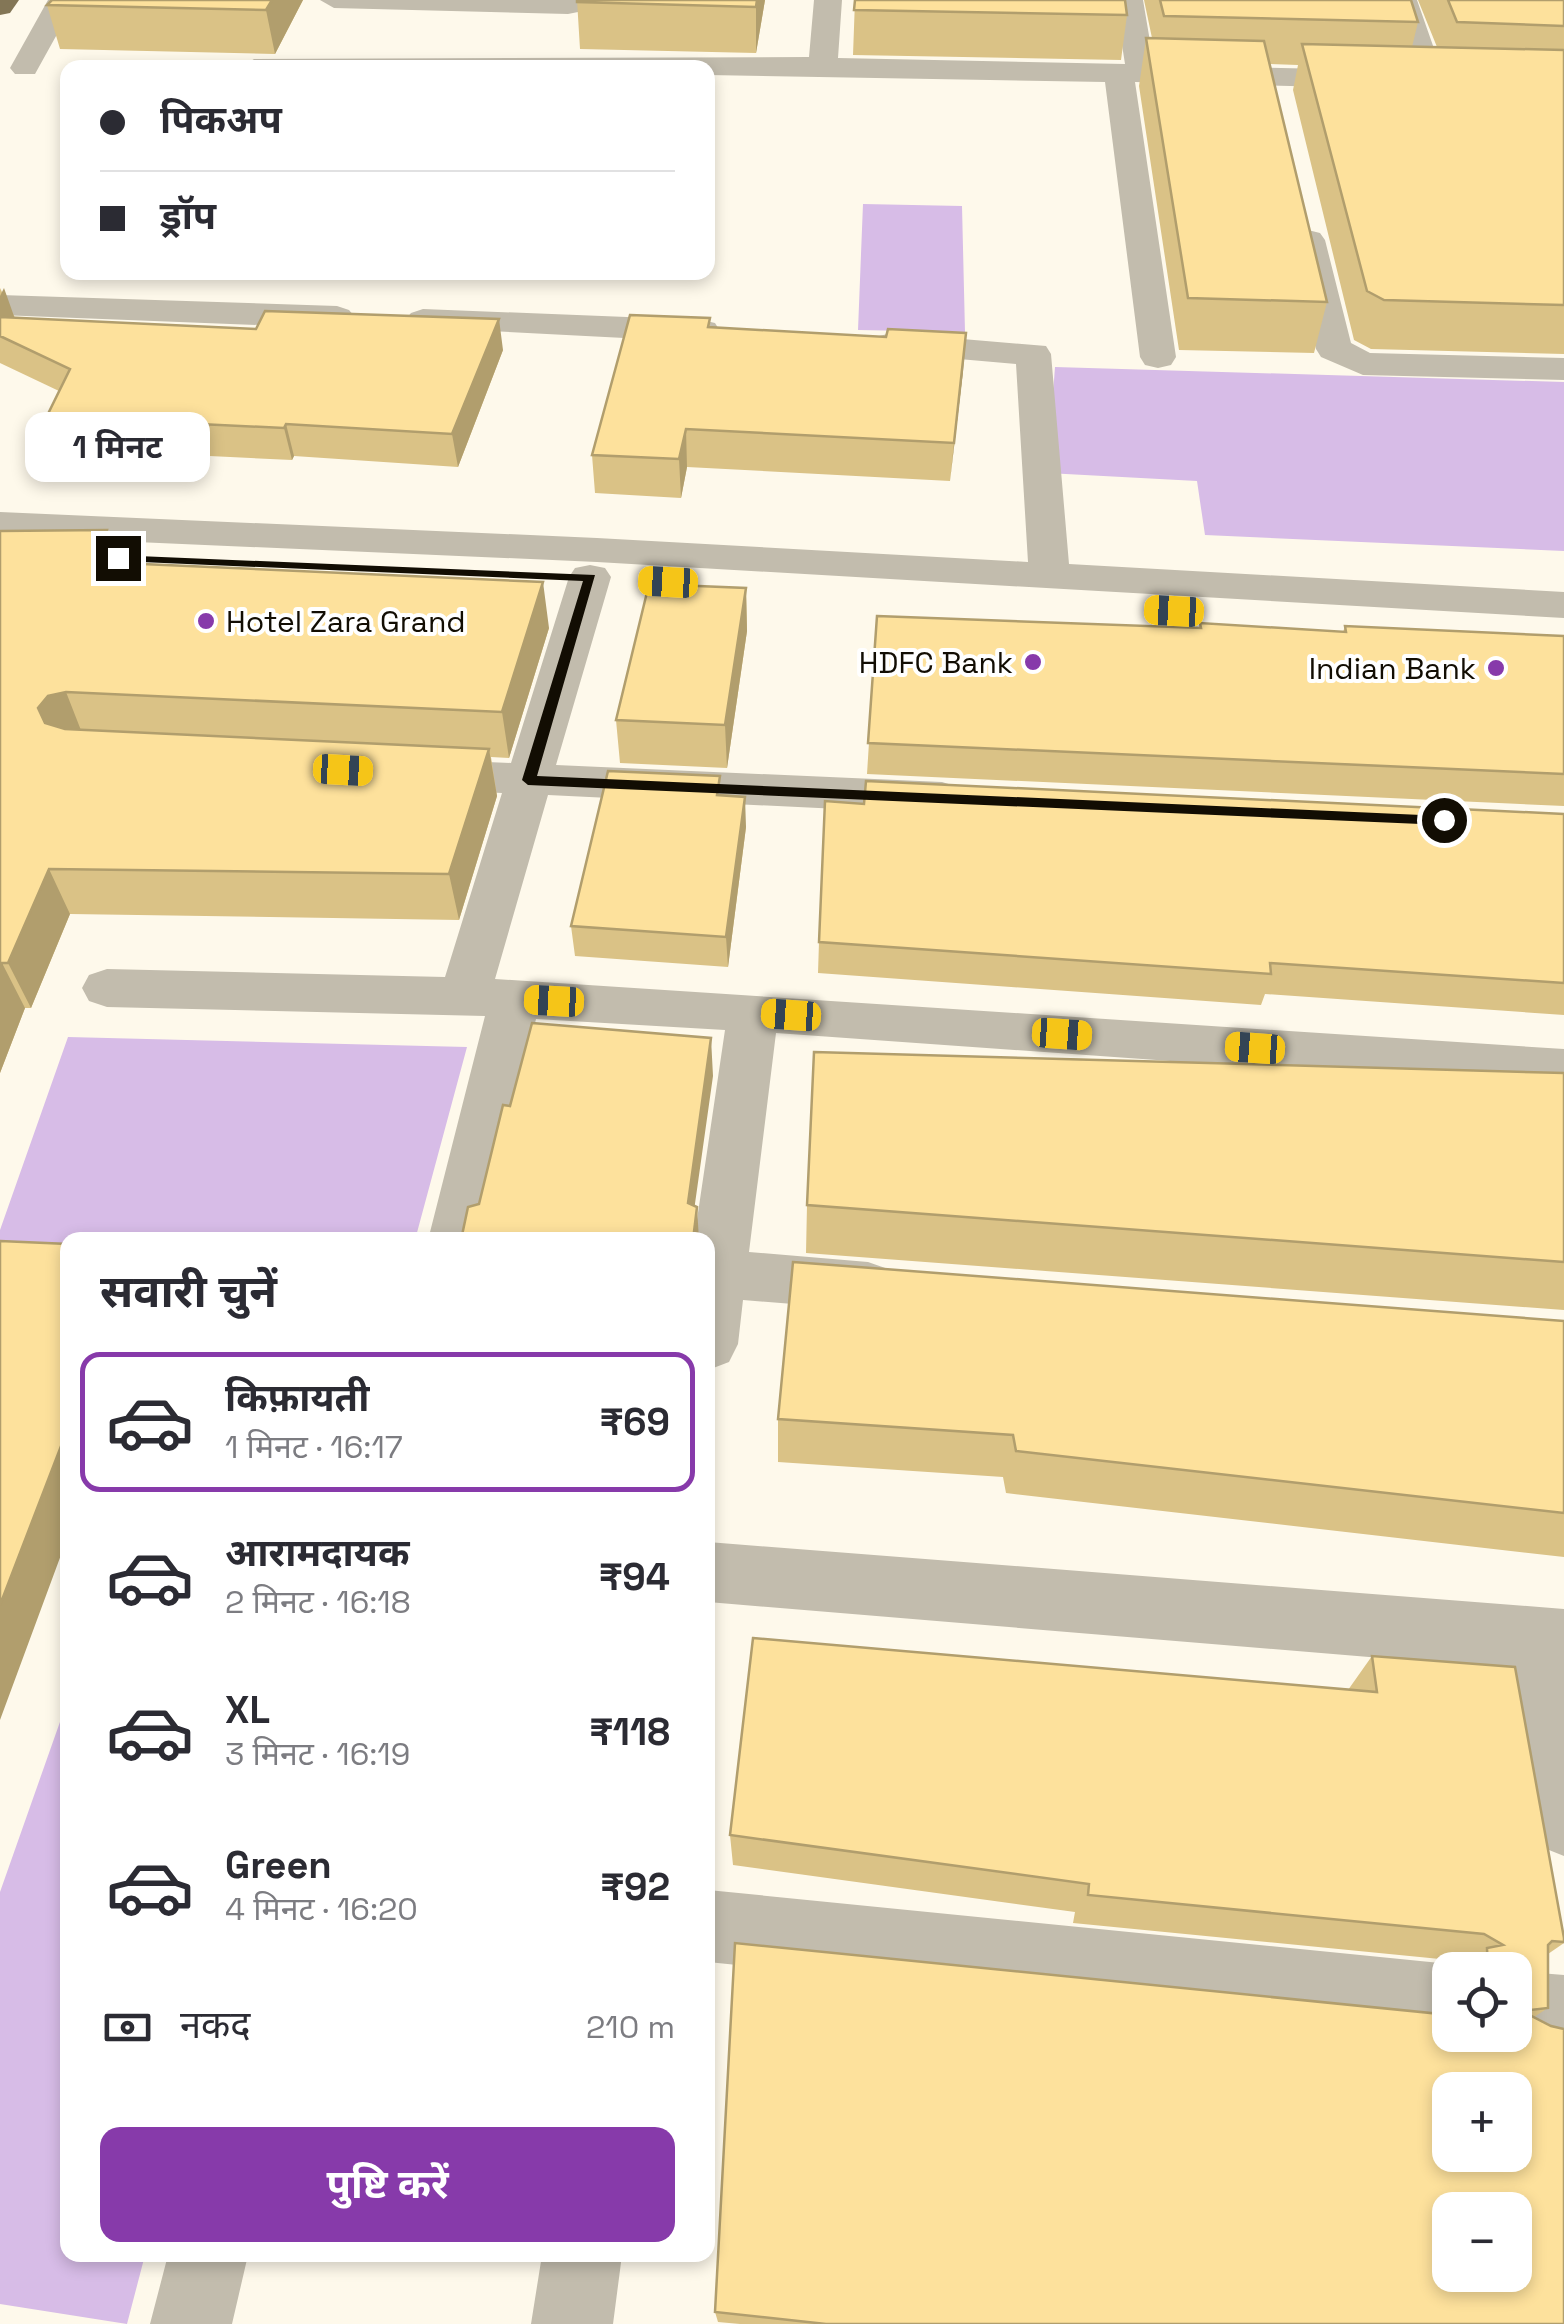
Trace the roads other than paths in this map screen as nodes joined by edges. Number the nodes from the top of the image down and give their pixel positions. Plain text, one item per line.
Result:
1 (5, 0) edge
2 (62, 0) edge
3 (334, 0) edge
4 (570, 0) edge
5 (828, 0) edge
6 (1130, 0) edge
7 (1403, 0) edge
8 (0, 7) edge
9 (715, 66) edge
10 (823, 66) junction
11 (26, 68) edge
12 (1130, 73) junction
13 (1271, 76) junction
14 (1280, 116) edge
15 (1302, 213) edge
16 (0, 305) edge
17 (736, 333) edge
18 (855, 342) edge
19 (1158, 357) dead end
20 (1564, 369) edge
21 (0, 524) edge
22 (0, 553) edge
23 (1049, 576) junction
24 (590, 577) junction
25 (1564, 605) edge
26 (1564, 634) edge
27 (374, 772) edge
28 (528, 780) junction
29 (986, 800) edge
30 (107, 988) dead end
31 (490, 998) junction
32 (752, 1012) junction
33 (1564, 1069) edge
34 (457, 1232) edge
35 (717, 1274) junction
36 (914, 1289) edge
37 (715, 1290) edge
38 (715, 1573) edge
39 (1546, 1639) edge
40 (1564, 1821) edge
41 (715, 1927) edge
42 (1432, 1999) edge
43 (1532, 2010) edge
44 (1564, 2013) edge
45 (206, 2262) edge
46 (581, 2262) edge
47 (192, 2324) edge
48 (572, 2324) edge

1 - 8 highway
2 - 11 street
3 - 4 street
5 - 10 street
6 - 12 street
7 - 13 street
9 - 10 street
10 - 12 street
12 - 13 street
12 - 19 street
13 - 14 street
15 - 20 street
16 - 17 street
18 - 23 street
21 - 23 street
22 - 24 street
23 - 25 street
24 - 26 street
24 - 28 street
27 - 28 street
28 - 29 street
28 - 31 street
30 - 31 street
31 - 32 street
31 - 34 street
32 - 33 street
32 - 35 street
35 - 36 street
35 - 37 street
38 - 39 street
39 - 40 street
41 - 42 street
43 - 44 street
45 - 47 street
46 - 48 street

